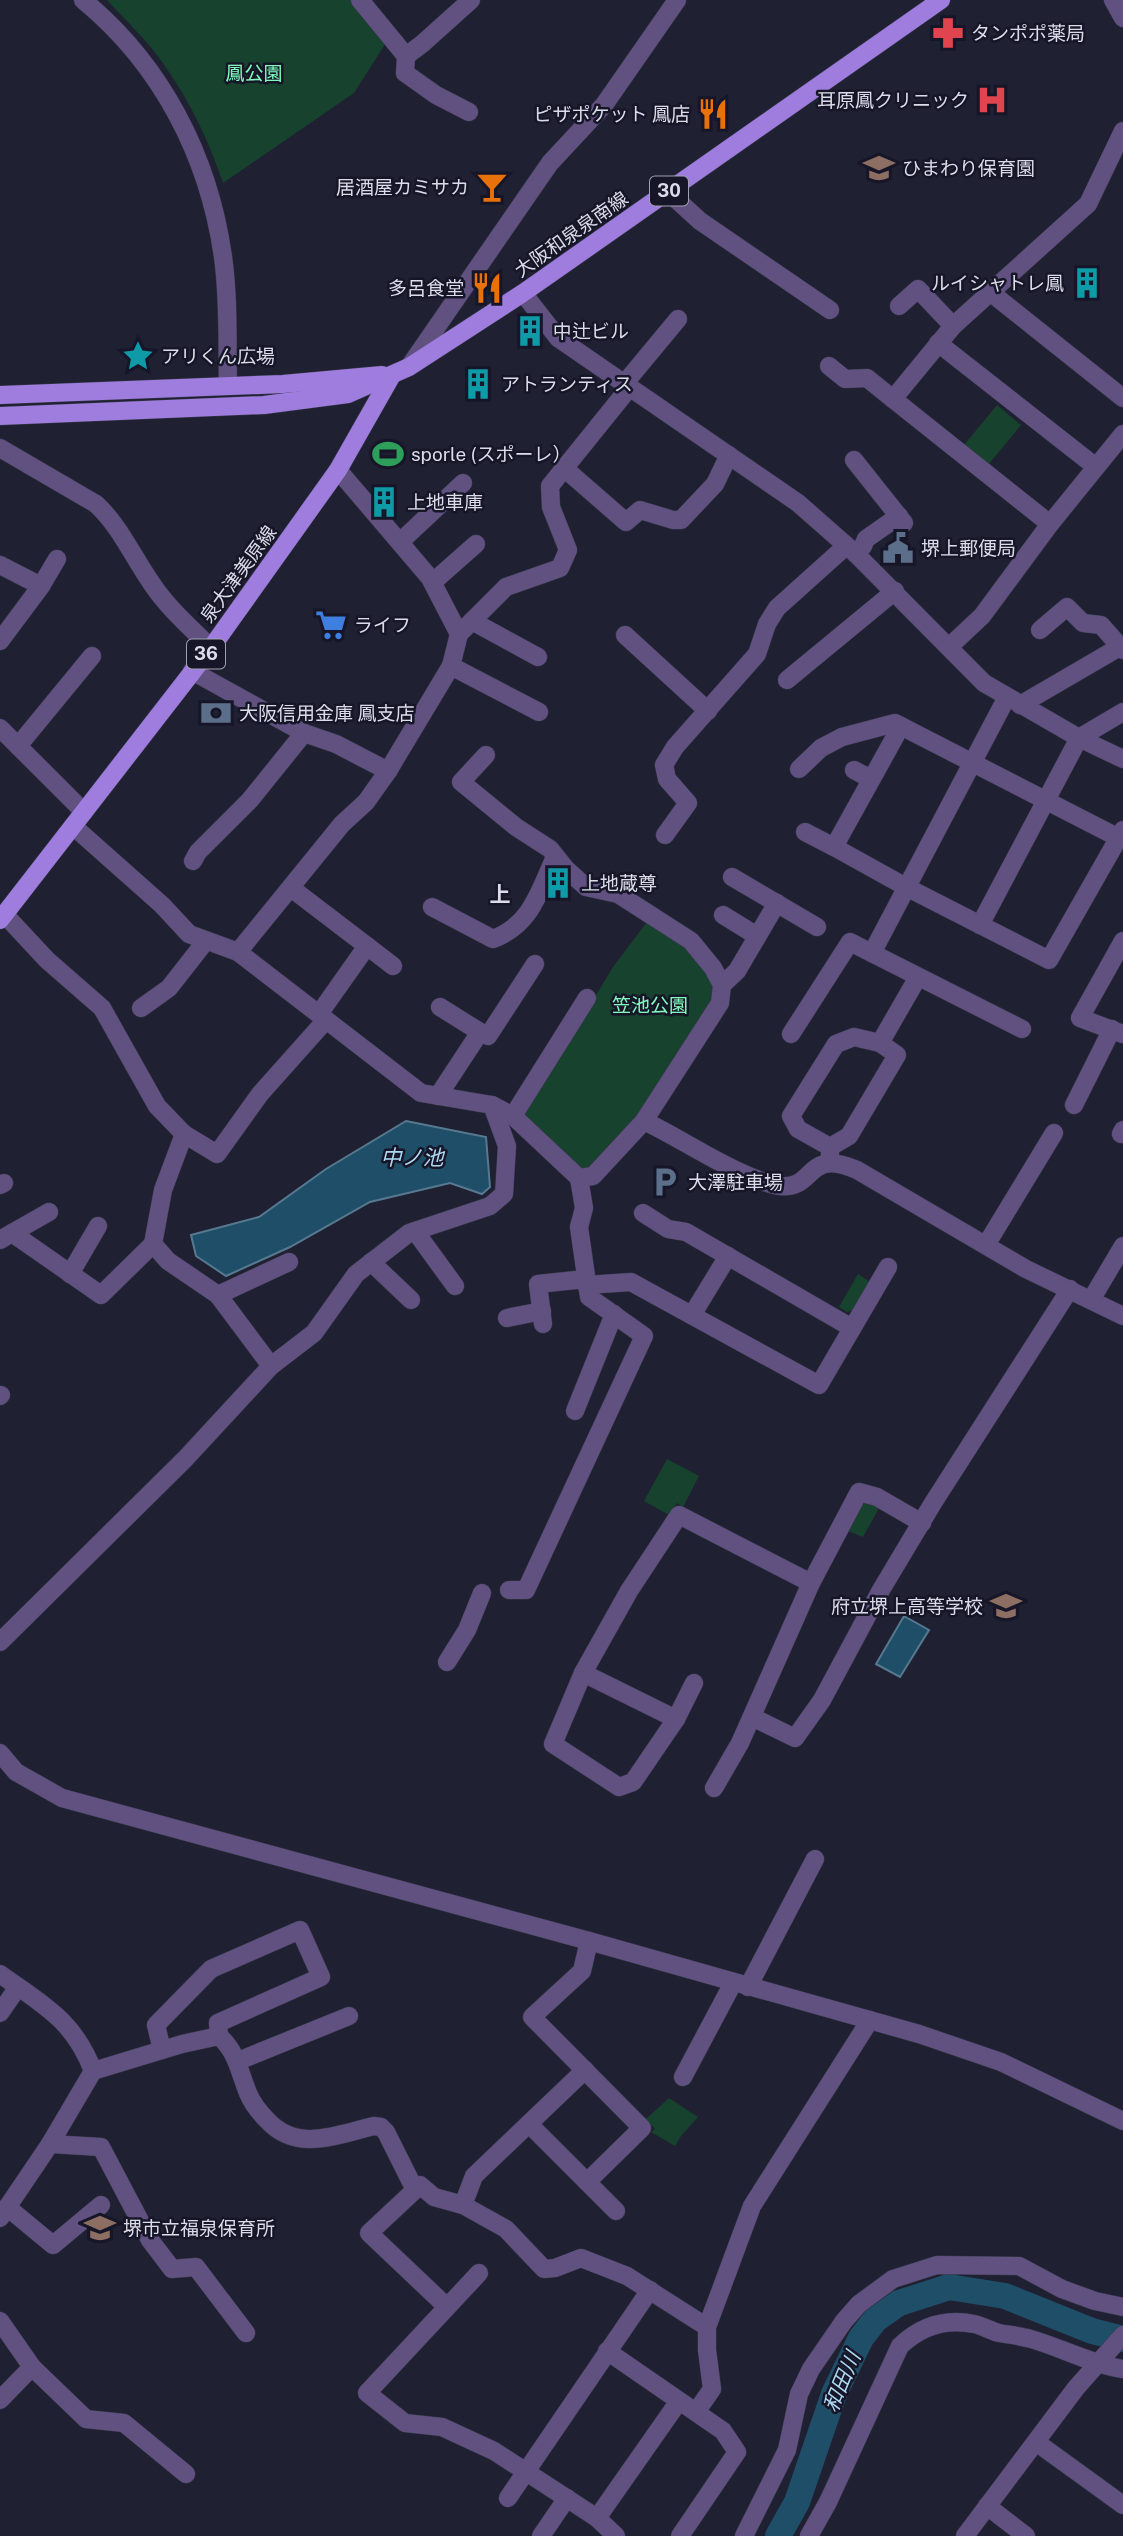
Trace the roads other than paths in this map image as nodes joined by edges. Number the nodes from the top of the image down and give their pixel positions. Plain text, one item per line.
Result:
1 (83, 0) edge
2 (360, 0) edge
3 (471, 0) edge
4 (677, 0) edge
5 (941, 0) edge
6 (405, 56) junction
7 (469, 112) dead end
8 (1123, 131) edge
9 (667, 191) junction
10 (990, 292) junction
11 (523, 293) junction
12 (899, 306) dead end
13 (830, 310) dead end
14 (678, 319) dead end
15 (953, 326) junction
16 (938, 343) junction
17 (828, 366) dead end
18 (410, 367) junction
19 (392, 375) junction
20 (228, 385) junction
21 (627, 386) junction
22 (0, 395) edge
23 (1123, 398) edge
24 (893, 399) junction
25 (0, 416) edge
26 (1123, 434) edge
27 (0, 448) edge
28 (729, 454) junction
29 (854, 460) dead end
30 (1096, 467) junction
31 (565, 468) junction
32 (338, 470) junction
33 (463, 483) dead end
34 (1050, 524) junction
35 (400, 542) junction
36 (476, 544) dead end
37 (851, 550) junction
38 (57, 559) dead end
39 (0, 565) edge
40 (433, 582) junction
41 (41, 586) junction
42 (895, 591) junction
43 (465, 628) junction
44 (1040, 630) dead end
45 (3, 632) edge
46 (625, 635) dead end
47 (950, 646) junction
48 (1122, 647) edge
49 (211, 648) junction
50 (92, 656) dead end
51 (538, 657) dead end
52 (451, 666) junction
53 (192, 671) junction
54 (787, 680) dead end
55 (1014, 701) junction
56 (708, 711) junction
57 (539, 712) dead end
58 (1123, 712) edge
59 (901, 726) junction
60 (0, 728) edge
61 (304, 733) junction
62 (1079, 738) junction
63 (18, 746) junction
64 (486, 755) dead end
65 (1123, 760) edge
66 (970, 763) junction
67 (799, 769) dead end
68 (854, 770) dead end
69 (388, 771) junction
70 (871, 779) junction
71 (1046, 801) junction
72 (79, 819) junction
73 (805, 832) dead end
74 (1121, 834) edge
75 (665, 835) dead end
76 (834, 847) junction
77 (555, 857) junction
78 (193, 861) dead end
79 (732, 877) dead end
80 (906, 887) junction
81 (291, 888) junction
82 (777, 904) junction
83 (432, 907) dead end
84 (723, 915) dead end
85 (2, 918) edge
86 (980, 925) junction
87 (817, 927) dead end
88 (757, 936) junction
89 (1123, 941) edge
90 (205, 942) junction
91 (367, 946) junction
92 (238, 951) junction
93 (872, 953) junction
94 (535, 964) dead end
95 (393, 966) dead end
96 (918, 977) junction
97 (722, 985) junction
98 (587, 998) dead end
99 (440, 1007) dead end
100 (141, 1008) dead end
101 (322, 1017) junction
102 (1022, 1030) dead end
103 (480, 1032) junction
104 (1118, 1032) edge
105 (792, 1034) dead end
106 (880, 1043) junction
107 (438, 1096) junction
108 (492, 1105) junction
109 (1074, 1105) dead end
110 (513, 1116) junction
111 (644, 1121) junction
112 (1055, 1133) dead end
113 (184, 1134) junction
114 (830, 1154) junction
115 (579, 1178) junction
116 (48, 1212) dead end
117 (643, 1213) dead end
118 (99, 1226) dead end
119 (415, 1231) junction
120 (6, 1237) edge
121 (153, 1244) junction
122 (986, 1245) junction
123 (1123, 1246) edge
124 (728, 1256) junction
125 (289, 1262) dead end
126 (371, 1262) junction
127 (888, 1267) dead end
128 (70, 1274) junction
129 (585, 1282) junction
130 (454, 1286) dead end
131 (1069, 1289) junction
132 (218, 1295) junction
133 (411, 1300) dead end
134 (1091, 1300) junction
135 (614, 1314) junction
136 (692, 1315) junction
137 (1123, 1316) edge
138 (507, 1318) dead end
139 (852, 1328) junction
140 (271, 1366) junction
141 (575, 1411) dead end
142 (922, 1523) junction
143 (811, 1583) junction
144 (509, 1590) dead end
145 (482, 1593) dead end
146 (0, 1642) edge
147 (447, 1662) dead end
148 (583, 1673) junction
149 (694, 1683) dead end
150 (752, 1717) junction
151 (676, 1719) junction
152 (0, 1754) edge
153 (714, 1788) dead end
154 (815, 1859) dead end
155 (589, 1941) junction
156 (0, 1974) edge
157 (740, 1985) junction
158 (18, 1987) junction
159 (0, 2013) edge
160 (349, 2016) dead end
161 (870, 2020) junction
162 (219, 2036) junction
163 (162, 2050) junction
164 (238, 2061) junction
165 (585, 2070) junction
166 (93, 2071) junction
167 (683, 2077) dead end
168 (1123, 2121) edge
169 (529, 2124) junction
170 (50, 2144) junction
171 (587, 2182) junction
172 (415, 2190) junction
173 (101, 2205) dead end
174 (463, 2205) junction
175 (616, 2211) dead end
176 (4, 2213) edge
177 (479, 2273) dead end
178 (650, 2290) junction
179 (447, 2307) junction
180 (1123, 2307) edge
181 (0, 2321) edge
182 (707, 2327) junction
183 (246, 2333) dead end
184 (1123, 2335) edge
185 (607, 2351) junction
186 (1099, 2360) junction
187 (32, 2367) junction
188 (1123, 2369) edge
189 (0, 2400) edge
190 (678, 2400) junction
191 (696, 2412) junction
192 (1036, 2442) junction
193 (526, 2471) junction
194 (186, 2474) dead end
195 (508, 2498) dead end
196 (566, 2498) junction
197 (1123, 2505) edge
198 (987, 2506) junction
199 (597, 2518) junction
200 (541, 2536) edge
201 (616, 2536) edge
202 (680, 2536) edge
203 (744, 2536) edge
204 (809, 2536) edge
205 (965, 2536) edge
206 (1026, 2536) edge

1 - 20 street
2 - 6 street
3 - 6 street
4 - 18 street
5 - 9 main road, 大阪和泉泉南線 / 30
6 - 7 street
8 - 10 street
9 - 11 main road, 大阪和泉泉南線 / 30
9 - 13 street
10 - 15 street
10 - 23 street
11 - 18 main road, 大阪和泉泉南線 / 30
11 - 21 street
12 - 15 street
14 - 21 street
15 - 16 street
16 - 24 street
16 - 30 street
17 - 24 street
18 - 19 main road, 大阪和泉泉南線 / 30
19 - 20 main road, 大阪和泉泉南線 / 30
19 - 25 main road, 大阪和泉泉南線 / 30
19 - 32 main road, 泉大津美原線 / 36
20 - 22 main road, 大阪和泉泉南線 / 30
21 - 28 street
21 - 31 street
24 - 34 street
26 - 30 street
27 - 49 street
28 - 31 street
28 - 37 street
29 - 37 street
30 - 34 street
31 - 43 street
32 - 35 street
32 - 49 main road, 泉大津美原線 / 36
33 - 35 street
34 - 47 street
35 - 40 street
36 - 40 street
37 - 42 street
37 - 56 street
38 - 41 street
39 - 41 street
40 - 43 street
41 - 45 street
42 - 47 street
42 - 54 street
43 - 51 street
43 - 52 street
44 - 48 street
46 - 56 street
47 - 55 street
48 - 55 street
49 - 53 main road, 泉大津美原線 / 36
50 - 63 street
52 - 57 street
52 - 69 street
53 - 61 street
53 - 72 main road, 泉大津美原線 / 36
55 - 62 street
55 - 66 street
56 - 75 street
58 - 62 street
59 - 66 street
59 - 67 street
59 - 70 street
60 - 63 street
61 - 69 street
61 - 78 street
62 - 65 street
62 - 71 street
63 - 72 street
64 - 77 street
66 - 71 street
66 - 80 street
68 - 70 street
69 - 81 street
70 - 76 street
71 - 74 street
71 - 86 street
72 - 85 main road, 泉大津美原線 / 36
72 - 90 street
73 - 76 street
74 - 86 street
76 - 80 street
77 - 83 street
77 - 97 street
79 - 82 street
80 - 86 street
80 - 93 street
81 - 91 street
81 - 92 street
82 - 87 street
82 - 88 street
84 - 88 street
85 - 113 street
88 - 97 street
89 - 104 street
90 - 92 street
90 - 100 street
91 - 95 street
91 - 101 street
92 - 101 street
93 - 96 street
93 - 105 street
94 - 103 street
96 - 102 street
96 - 106 street
97 - 111 street
98 - 110 street
99 - 103 street
101 - 107 street
101 - 113 street
103 - 107 street
104 - 109 street
106 - 114 street
106 - 114 street
107 - 108 street
108 - 110 street
108 - 119 street
110 - 115 street
111 - 114 street
111 - 115 street
112 - 122 street
113 - 121 street
114 - 122 street
115 - 129 street
116 - 120 street
117 - 124 street
118 - 128 street
119 - 126 street
119 - 130 street
120 - 128 street
121 - 128 street
121 - 132 street
122 - 131 street
123 - 134 street
124 - 136 street
124 - 139 street
125 - 132 street
126 - 133 street
126 - 140 street
127 - 139 street
129 - 135 street
129 - 136 street
129 - 138 street
131 - 134 street
131 - 142 street
132 - 140 street
134 - 137 street
135 - 141 street
135 - 144 street
136 - 139 street
140 - 146 street
142 - 143 street
142 - 150 street
143 - 148 street
143 - 150 street
145 - 147 street
148 - 151 street
148 - 151 street
149 - 151 street
150 - 153 street
152 - 155 street
154 - 157 street
155 - 157 street
155 - 165 street
156 - 158 street
157 - 161 street
157 - 167 street
158 - 159 street
158 - 166 street
160 - 164 street
161 - 168 street
161 - 182 street
162 - 163 street
162 - 163 street
162 - 164 street
163 - 166 street
164 - 172 street
165 - 169 street
165 - 171 street
166 - 170 street
169 - 171 street
169 - 174 street
170 - 176 street
170 - 183 street
171 - 175 street
172 - 174 street
172 - 179 street
173 - 176 street
174 - 178 street
177 - 179 street
178 - 182 street
178 - 185 street
179 - 193 street
180 - 203 street
181 - 187 street
182 - 191 street
184 - 186 street
185 - 190 street
185 - 193 street
186 - 188 street
186 - 192 street
186 - 204 street
187 - 189 street
187 - 194 street
190 - 191 street
190 - 199 street
191 - 202 street
192 - 197 street
192 - 198 street
193 - 195 street
193 - 196 street
196 - 199 street
196 - 200 street
198 - 205 street
198 - 206 street
199 - 201 street

